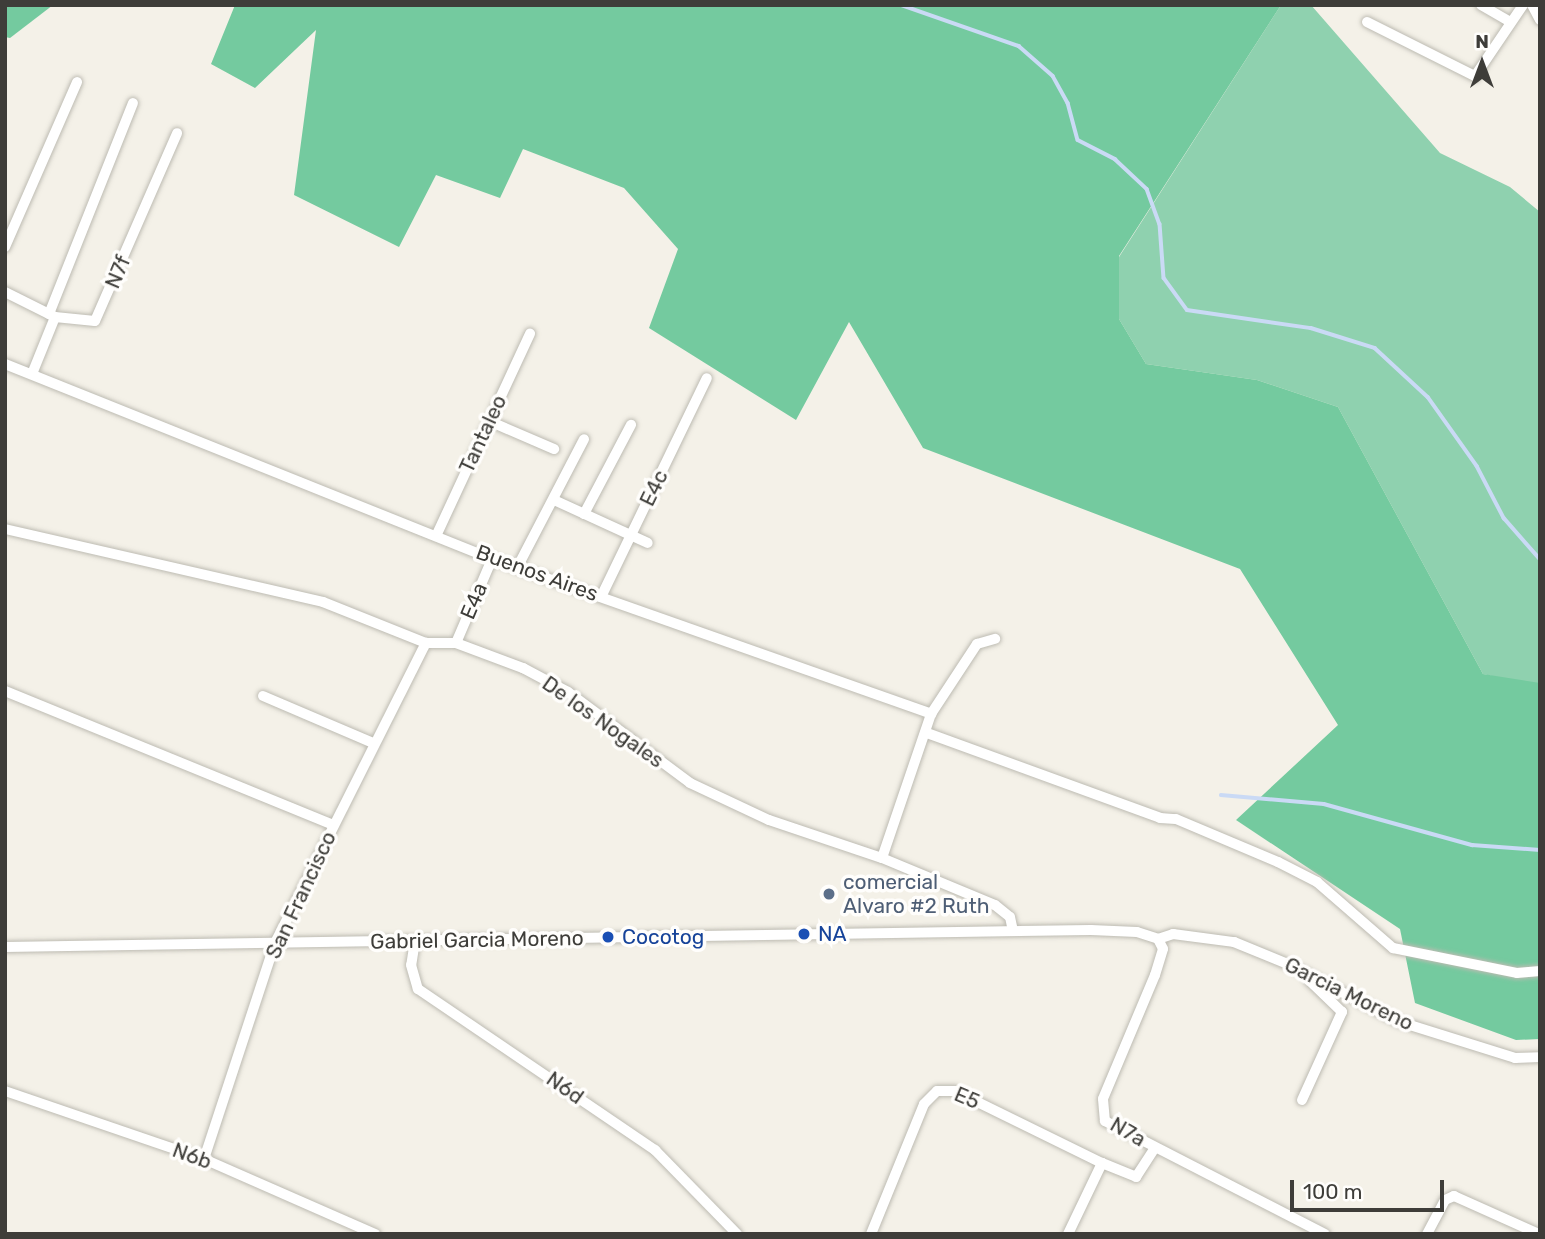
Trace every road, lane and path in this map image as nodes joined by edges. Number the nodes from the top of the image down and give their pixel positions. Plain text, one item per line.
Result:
1 (1481, 5) edge
2 (1522, 5) edge
3 (1532, 5) edge
4 (1540, 20) edge
5 (1367, 22) dead end
6 (1510, 22) junction
7 (77, 82) dead end
8 (133, 103) dead end
9 (177, 133) dead end
10 (5, 247) edge
11 (5, 292) edge
12 (52, 315) junction
13 (530, 334) dead end
14 (5, 364) edge
15 (32, 374) junction
16 (707, 378) dead end
17 (489, 421) junction
18 (631, 425) dead end
19 (584, 439) dead end
20 (554, 449) dead end
21 (554, 500) junction
22 (584, 514) junction
23 (5, 529) edge
24 (437, 534) junction
25 (631, 536) junction
26 (648, 543) dead end
27 (492, 559) junction
28 (518, 566) junction
29 (601, 597) junction
30 (995, 639) dead end
31 (426, 643) junction
32 (456, 643) junction
33 (5, 691) edge
34 (263, 696) dead end
35 (931, 714) junction
36 (927, 733) junction
37 (373, 743) junction
38 (334, 825) junction
39 (881, 858) junction
40 (1013, 931) junction
41 (1158, 939) junction
42 (415, 941) junction
43 (275, 943) junction
44 (5, 947) edge
45 (1540, 971) edge
46 (1303, 973) junction
47 (1540, 1057) edge
48 (5, 1091) edge
49 (1302, 1100) dead end
50 (1155, 1147) junction
51 (204, 1159) junction
52 (1102, 1163) junction
53 (375, 1234) edge
54 (737, 1234) edge
55 (871, 1234) edge
56 (1068, 1234) edge
57 (1325, 1234) edge
58 (1427, 1234) edge
59 (1539, 1234) edge

1 - 6 street
2 - 6 street
3 - 4 street
5 - 6 street
7 - 10 street
8 - 12 street
9 - 12 street, N7f
11 - 12 street, N7f
12 - 15 street
13 - 17 street, Tantaleo
14 - 15 street, Buenos Aires
15 - 24 street, Buenos Aires
16 - 25 street, E4c
17 - 20 street
17 - 24 street, Tantaleo
18 - 22 street
19 - 21 street
21 - 22 street
21 - 28 street
22 - 25 street
23 - 31 street, De los Nogales
24 - 27 street, Buenos Aires
25 - 26 street
25 - 29 street, E4c
27 - 28 street, Buenos Aires
27 - 32 street, E4a
28 - 29 street, Buenos Aires
29 - 35 street, Buenos Aires
30 - 35 street
31 - 32 street, De los Nogales
31 - 37 street, San Francisco
32 - 39 street, De los Nogales
33 - 38 street
34 - 37 street
35 - 36 street
36 - 39 street
36 - 45 street
37 - 38 street, San Francisco
38 - 43 street, San Francisco
39 - 40 street, De los Nogales
40 - 41 street, Gabriel Garcia Moreno
40 - 42 street, Gabriel Garcia Moreno
41 - 46 street, Garcia Moreno
41 - 50 street, N7a
42 - 43 street, Gabriel Garcia Moreno
42 - 54 street, N6d
43 - 44 street, Gabriel Garcia Moreno
43 - 51 street, San Francisco
46 - 47 street, Garcia Moreno
46 - 49 street
48 - 51 street, N6b
50 - 52 street, E5
50 - 57 street, N7a
51 - 53 street, N6b
52 - 55 street, E5
52 - 56 street
58 - 59 street

